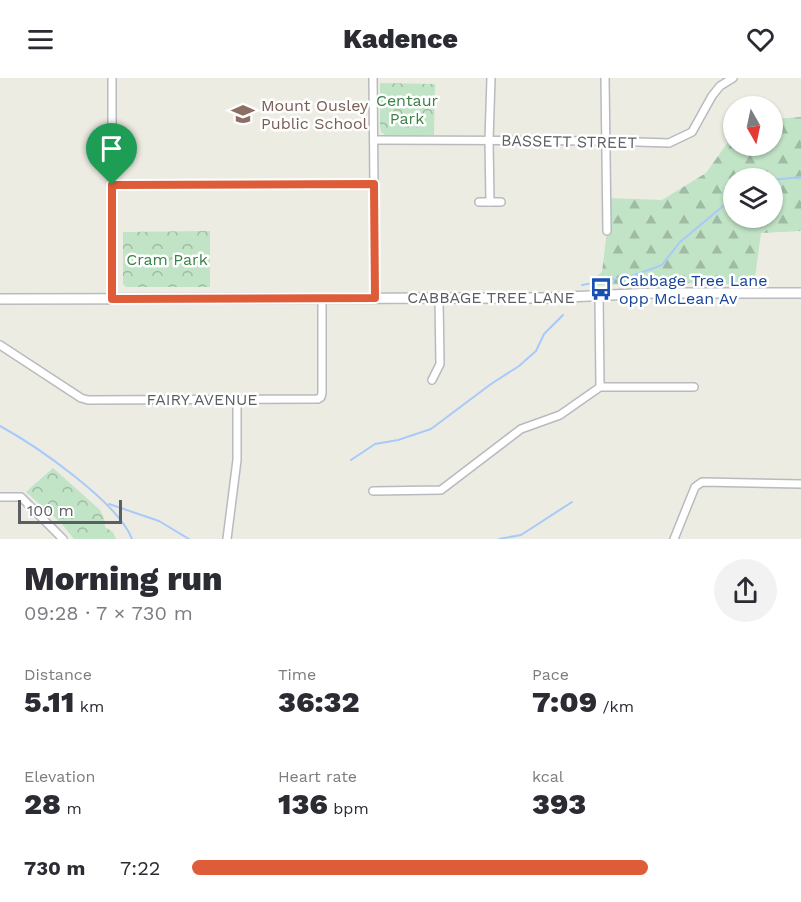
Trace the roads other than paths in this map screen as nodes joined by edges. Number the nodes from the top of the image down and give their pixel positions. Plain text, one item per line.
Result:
1 (112, 78) edge
2 (373, 78) edge
3 (491, 78) edge
4 (604, 78) edge
5 (733, 78) edge
6 (374, 140) junction
7 (489, 140) junction
8 (605, 141) junction
9 (374, 184) junction
10 (112, 185) junction
11 (479, 202) dead end
12 (490, 202) junction
13 (501, 202) dead end
14 (607, 231) dead end
15 (801, 293) edge
16 (599, 295) junction
17 (322, 298) junction
18 (375, 298) junction
19 (439, 298) junction
20 (0, 299) edge
21 (112, 299) junction
22 (0, 345) edge
23 (432, 380) dead end
24 (600, 387) junction
25 (694, 387) dead end
26 (237, 399) junction
27 (801, 484) edge
28 (373, 491) dead end
29 (0, 497) edge
30 (63, 539) edge
31 (226, 539) edge
32 (674, 539) edge

1 - 10 street
2 - 6 street
3 - 7 street
4 - 8 street
5 - 8 street, BASSETT STREET
6 - 7 street, BASSETT STREET
6 - 9 street
7 - 8 street, BASSETT STREET
7 - 12 street
8 - 14 street
9 - 10 street
9 - 18 street
10 - 21 street
11 - 12 street
12 - 13 street
15 - 16 main road, CABBAGE TREE LANE
16 - 19 main road, CABBAGE TREE LANE
16 - 24 street
17 - 18 main road, CABBAGE TREE LANE
17 - 21 main road, CABBAGE TREE LANE
17 - 26 street, FAIRY AVENUE
18 - 19 main road, CABBAGE TREE LANE
19 - 23 street
20 - 21 main road, CABBAGE TREE LANE
22 - 26 street, FAIRY AVENUE
24 - 25 street
24 - 28 street
26 - 31 street
27 - 32 street
29 - 30 street

